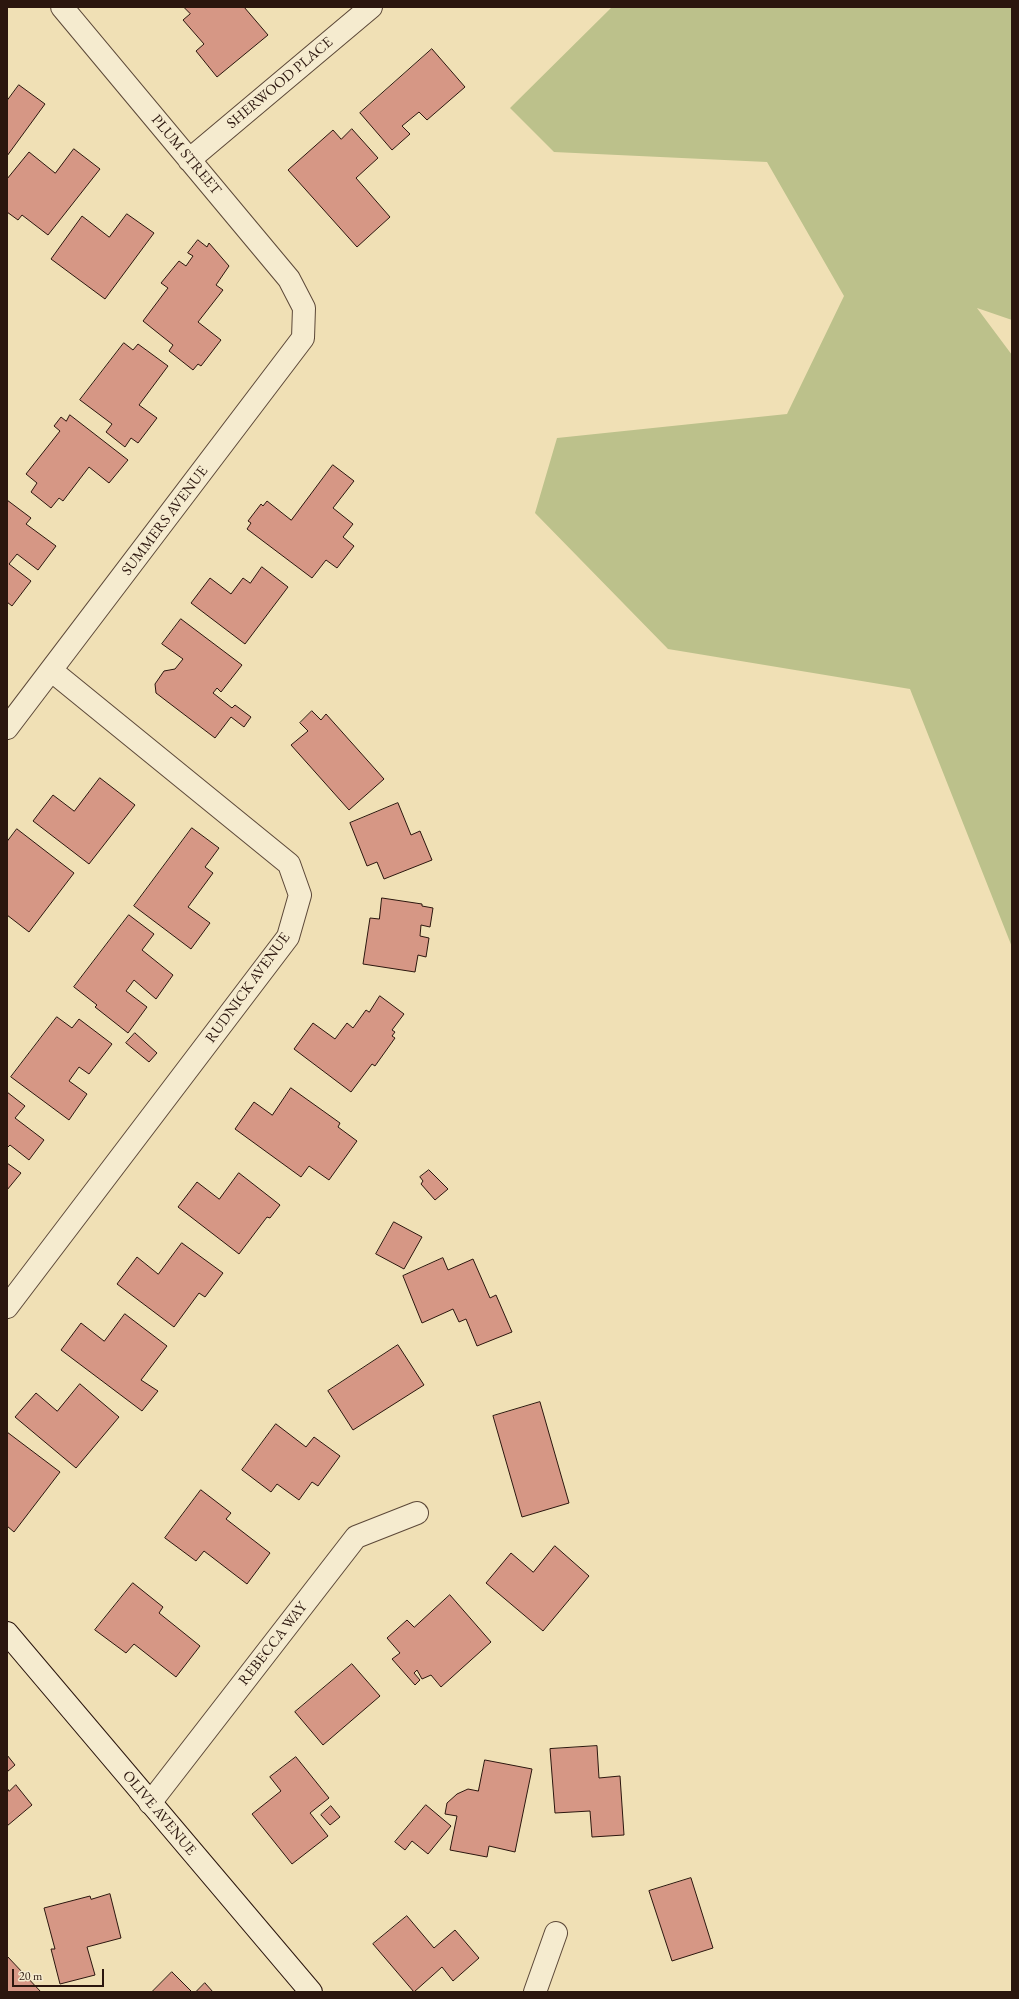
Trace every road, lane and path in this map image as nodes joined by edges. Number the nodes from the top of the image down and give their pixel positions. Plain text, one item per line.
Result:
1 (62, 7) edge
2 (371, 7) edge
3 (189, 160) junction
4 (304, 308) joint
5 (52, 671) junction
6 (7, 728) edge
7 (7, 1308) edge
8 (417, 1513) dead end
9 (7, 1633) edge
10 (150, 1803) junction
11 (556, 1933) dead end
12 (311, 1992) edge
13 (535, 1992) edge

1 - 3 street, PLUM STREET
2 - 3 street, SHERWOOD PLACE
3 - 4 street, PLUM STREET
4 - 5 street, SUMMERS AVENUE
5 - 6 street, SUMMERS AVENUE
5 - 7 street, RUDNICK AVENUE
8 - 10 street, REBECCA WAY
9 - 10 street, OLIVE AVENUE
10 - 12 street, OLIVE AVENUE
11 - 13 street

